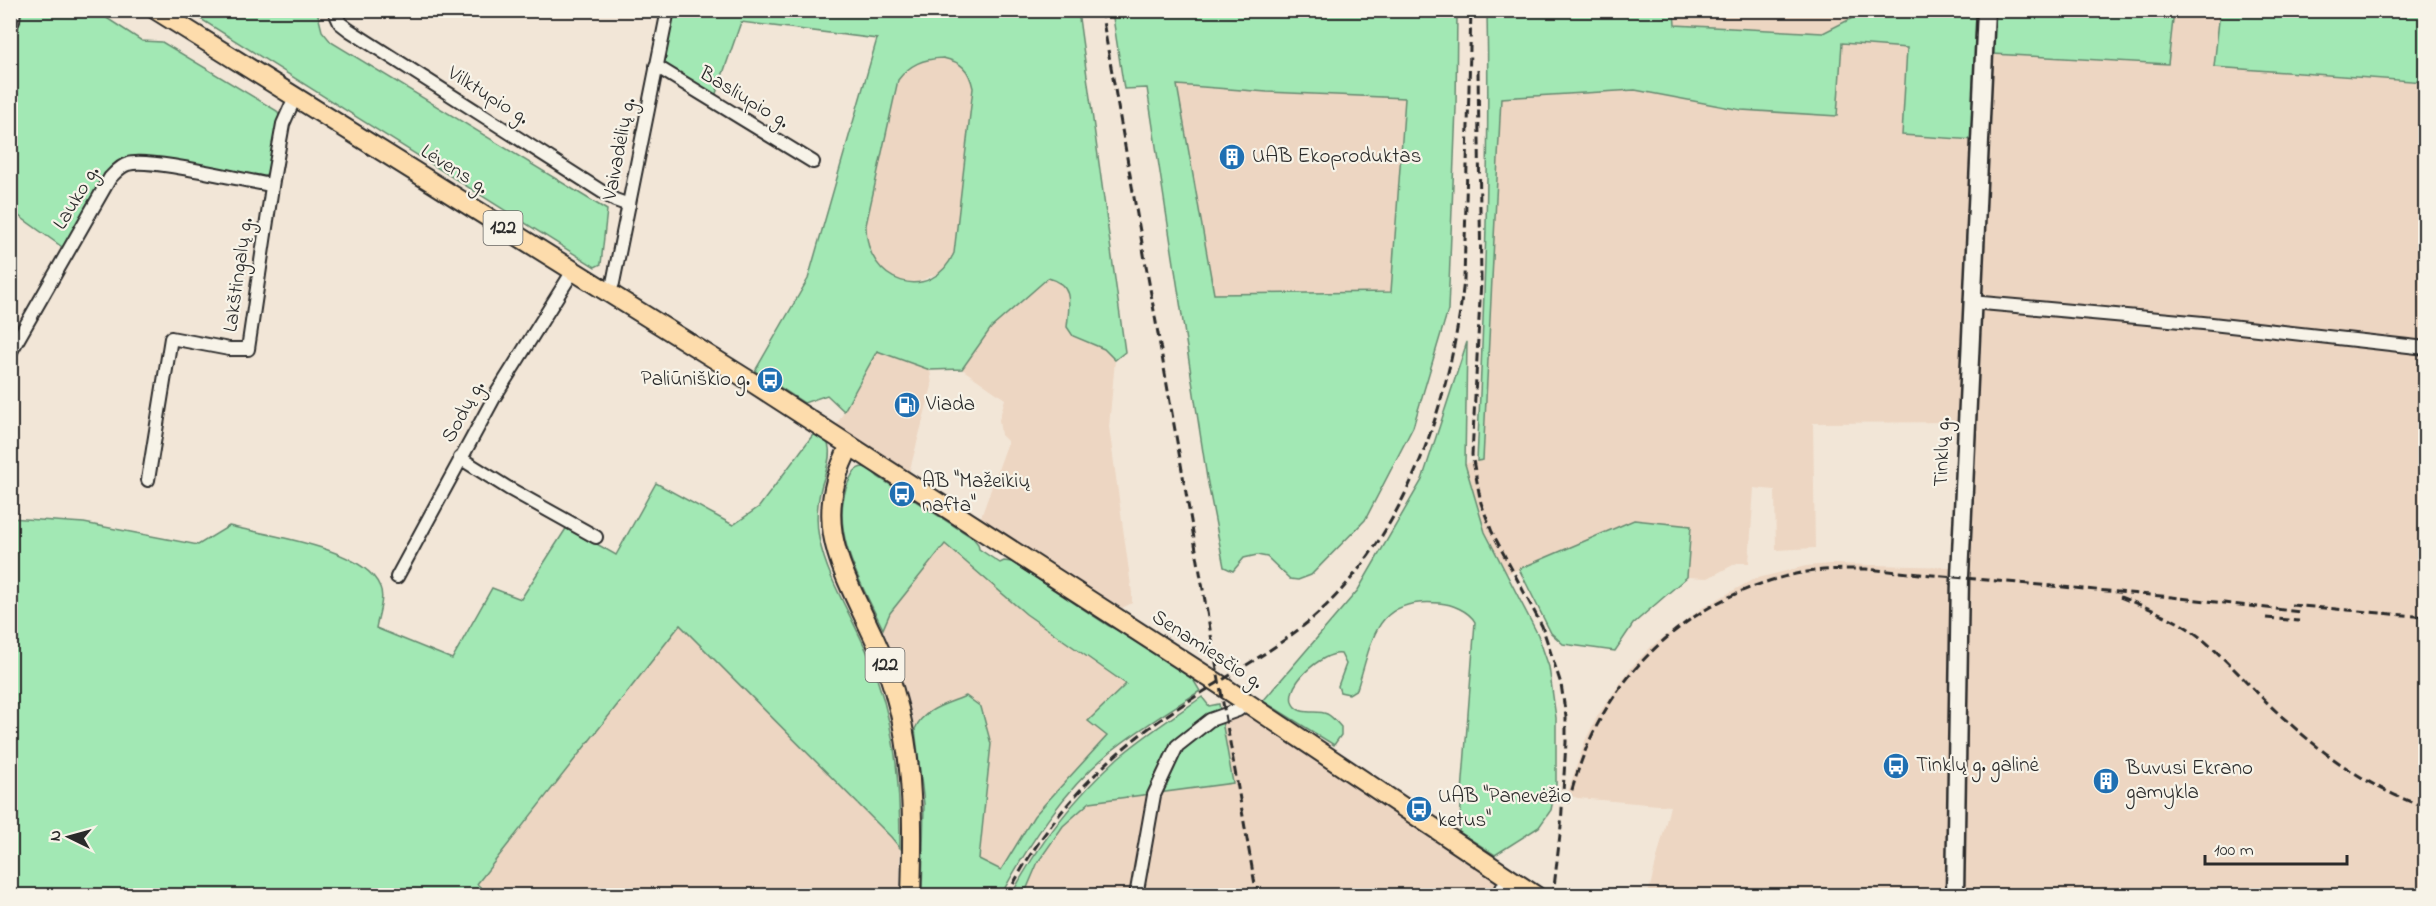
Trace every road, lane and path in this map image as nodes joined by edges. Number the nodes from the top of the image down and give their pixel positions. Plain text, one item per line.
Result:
1 (14, 10) edge
2 (333, 10) edge
3 (668, 10) edge
4 (1986, 10) edge
5 (158, 11) edge
6 (10, 27) edge
7 (656, 66) junction
8 (295, 97) junction
9 (813, 162) dead end
10 (272, 185) junction
11 (629, 205) junction
12 (573, 271) junction
13 (609, 293) junction
14 (1971, 302) junction
15 (2426, 348) edge
16 (10, 353) edge
17 (850, 446) junction
18 (460, 458) junction
19 (148, 480) dead end
20 (596, 537) dead end
21 (397, 578) dead end
22 (1247, 703) junction
23 (2426, 774) edge
24 (2426, 791) edge
25 (1508, 877) junction
26 (911, 896) edge
27 (1136, 896) edge
28 (1498, 896) edge
29 (1536, 896) edge
30 (1955, 896) edge

1 - 6 street
2 - 11 street, Vilktupio g.
3 - 7 street, Vaivadėlių g.
4 - 14 main road, Tinklų g.
5 - 8 main road, Lėvens g. / 122
7 - 9 street, Basliupio g.
7 - 11 street, Vaivadėlių g.
8 - 10 street, Lakštingalų g.
8 - 12 main road, Lėvens g. / 122
10 - 16 street, Lauko g.
10 - 19 street, Lakštingalų g.
11 - 13 street, Vaivadėlių g.
12 - 13 main road, Lėvens g. / 122
12 - 18 street, Sodų g.
13 - 17 main road, Lėvens g. / 122
14 - 15 street
14 - 30 main road, Tinklų g.
17 - 22 main road, Senamiesčio g.
17 - 26 main road, 122
18 - 20 street
18 - 21 street, Sodų g.
22 - 25 main road, Senamiesčio g.
22 - 27 street
23 - 24 street
25 - 28 street
25 - 29 main road, Senamiesčio g.

